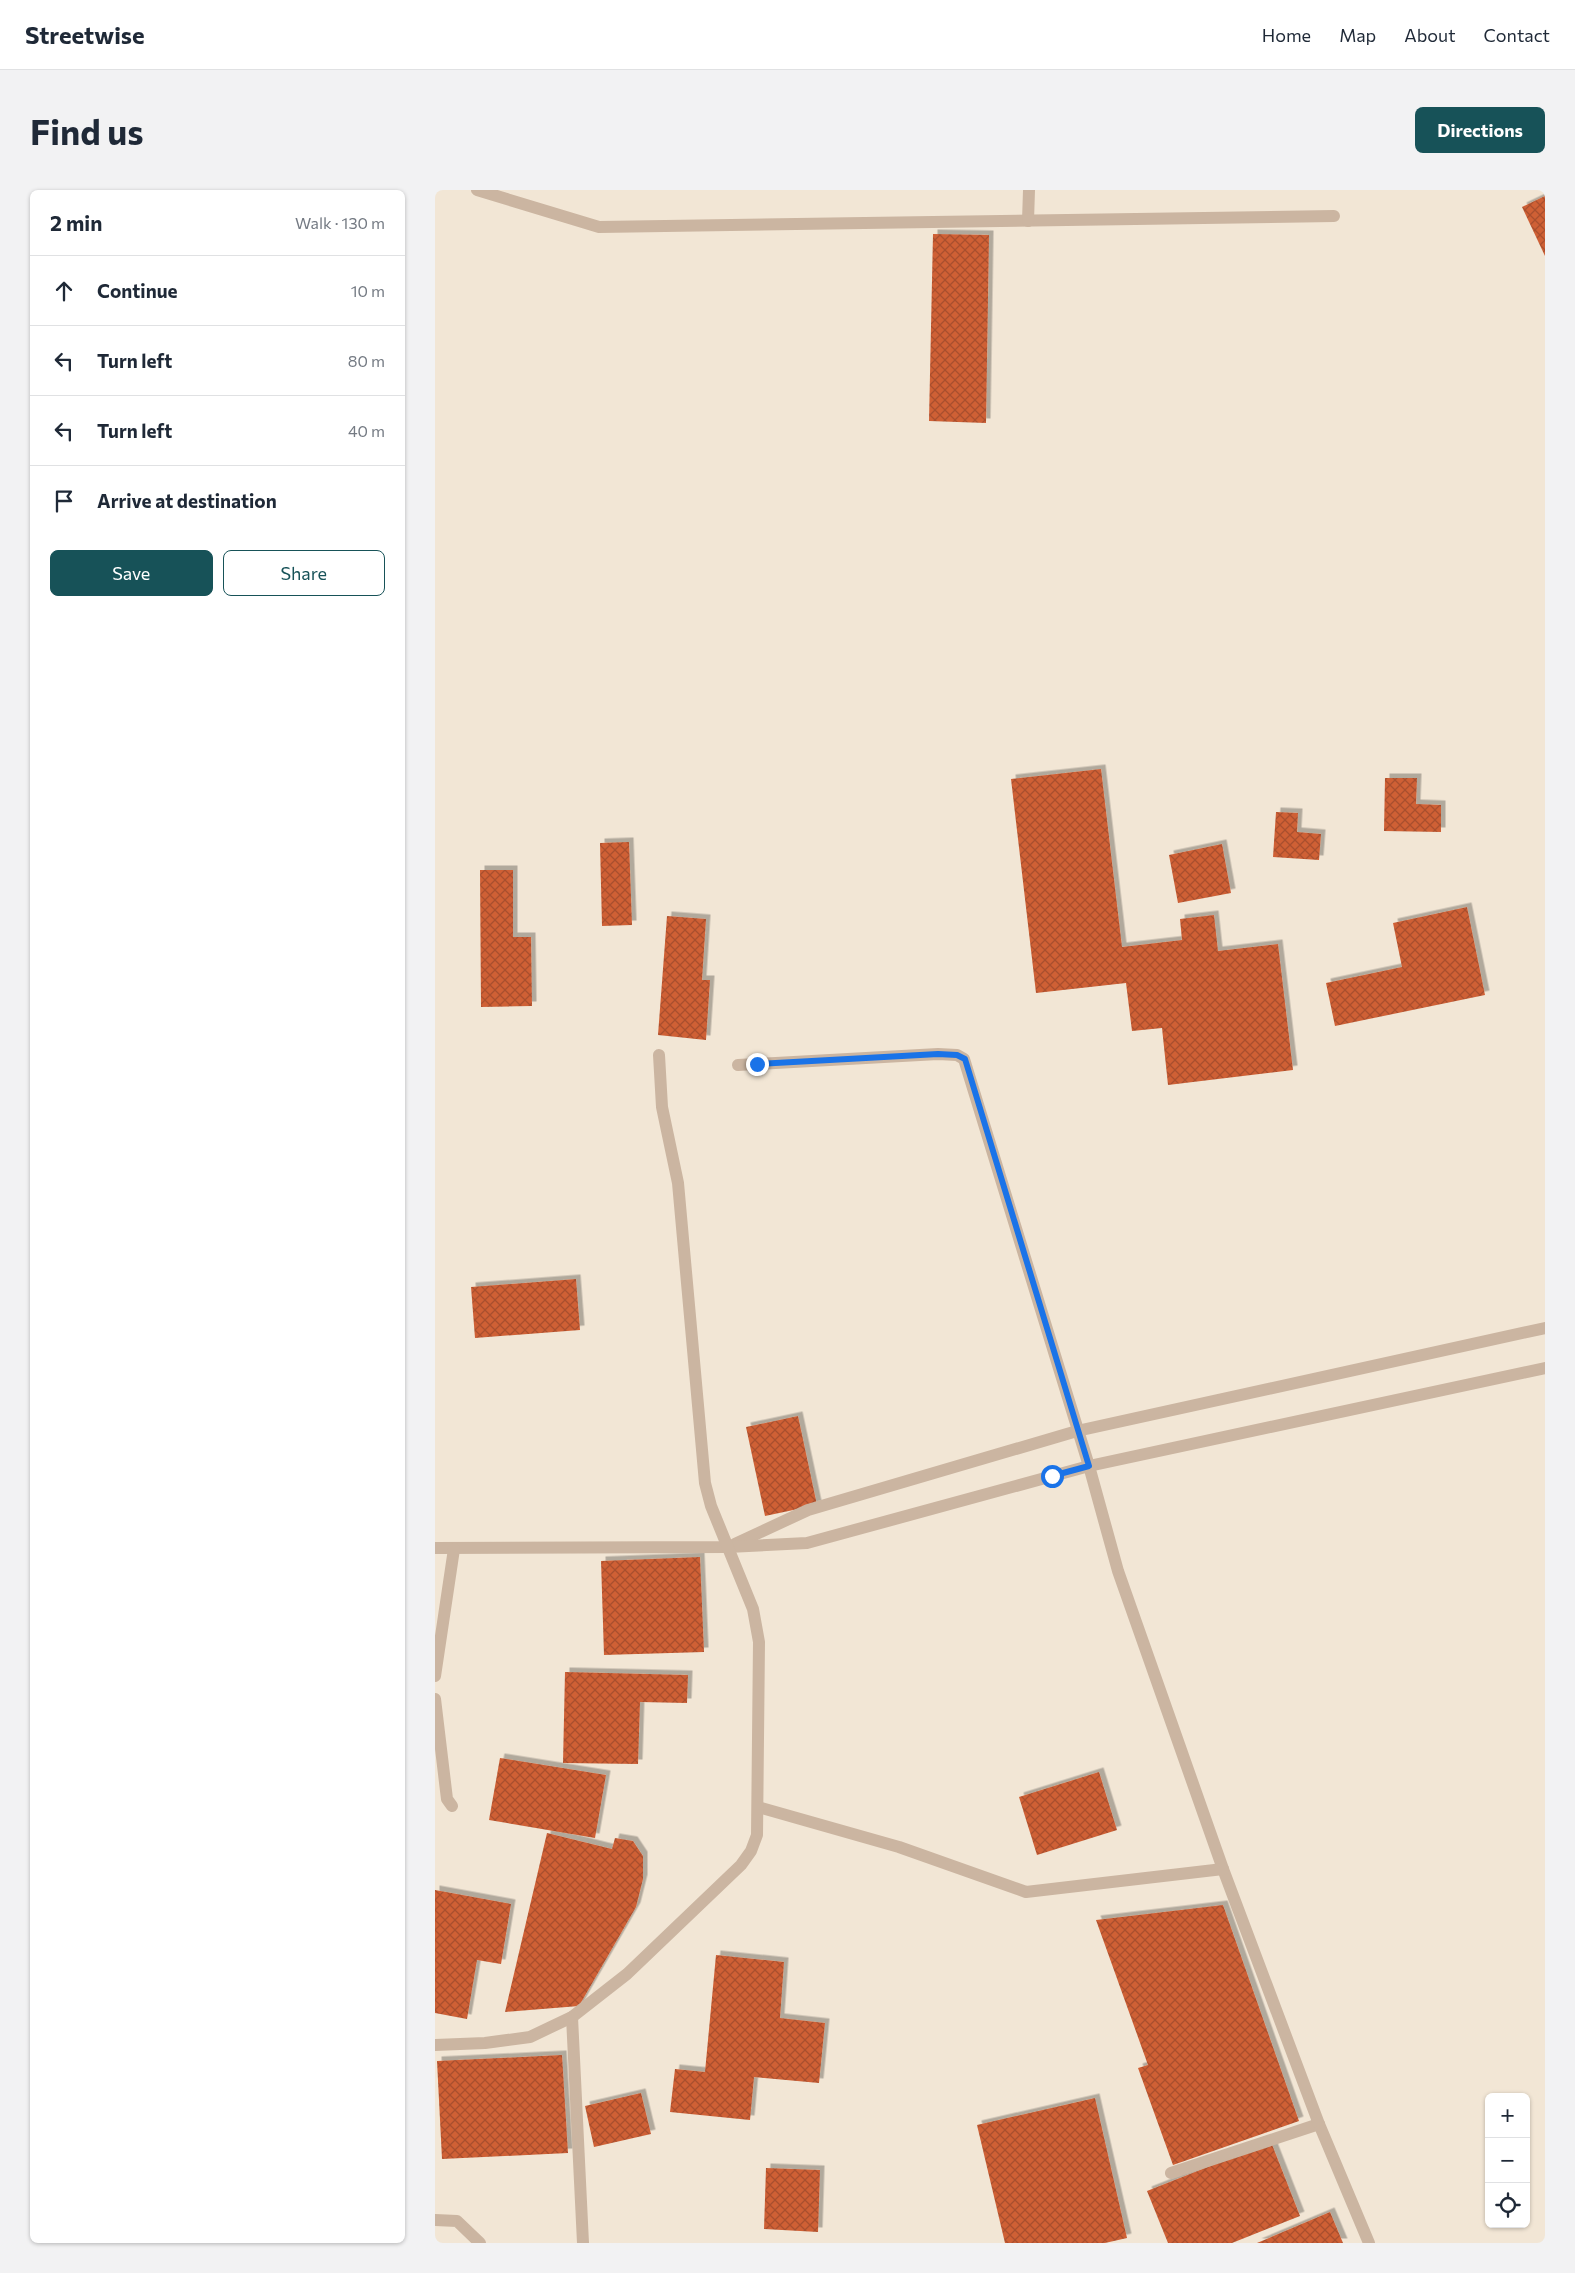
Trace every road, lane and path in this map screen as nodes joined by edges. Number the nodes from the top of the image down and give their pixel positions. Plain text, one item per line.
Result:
1 (477, 190) edge
2 (1029, 190) edge
3 (1334, 216) dead end
4 (1028, 222) junction
5 (659, 1055) dead end
6 (738, 1065) dead end
7 (1545, 1328) edge
8 (1545, 1368) edge
9 (1077, 1431) junction
10 (1089, 1466) junction
11 (435, 1548) edge
12 (727, 1548) junction
13 (454, 1549) junction
14 (435, 1676) edge
15 (435, 1698) edge
16 (452, 1806) dead end
17 (758, 1807) junction
18 (1223, 1869) junction
19 (572, 2017) junction
20 (435, 2045) edge
21 (1319, 2124) junction
22 (1171, 2173) dead end
23 (435, 2220) edge
24 (479, 2243) edge
25 (583, 2243) edge
26 (1369, 2243) edge

1 - 4 street
2 - 4 street
3 - 4 street
5 - 12 street
6 - 9 street
7 - 9 street
8 - 10 street
9 - 10 street
9 - 12 street
10 - 12 street
10 - 18 street
11 - 13 street
12 - 13 street
12 - 17 street
13 - 14 street
15 - 16 street
17 - 18 street
17 - 19 street
18 - 21 street
19 - 20 street
19 - 25 street
21 - 22 street
21 - 26 street
23 - 24 street

